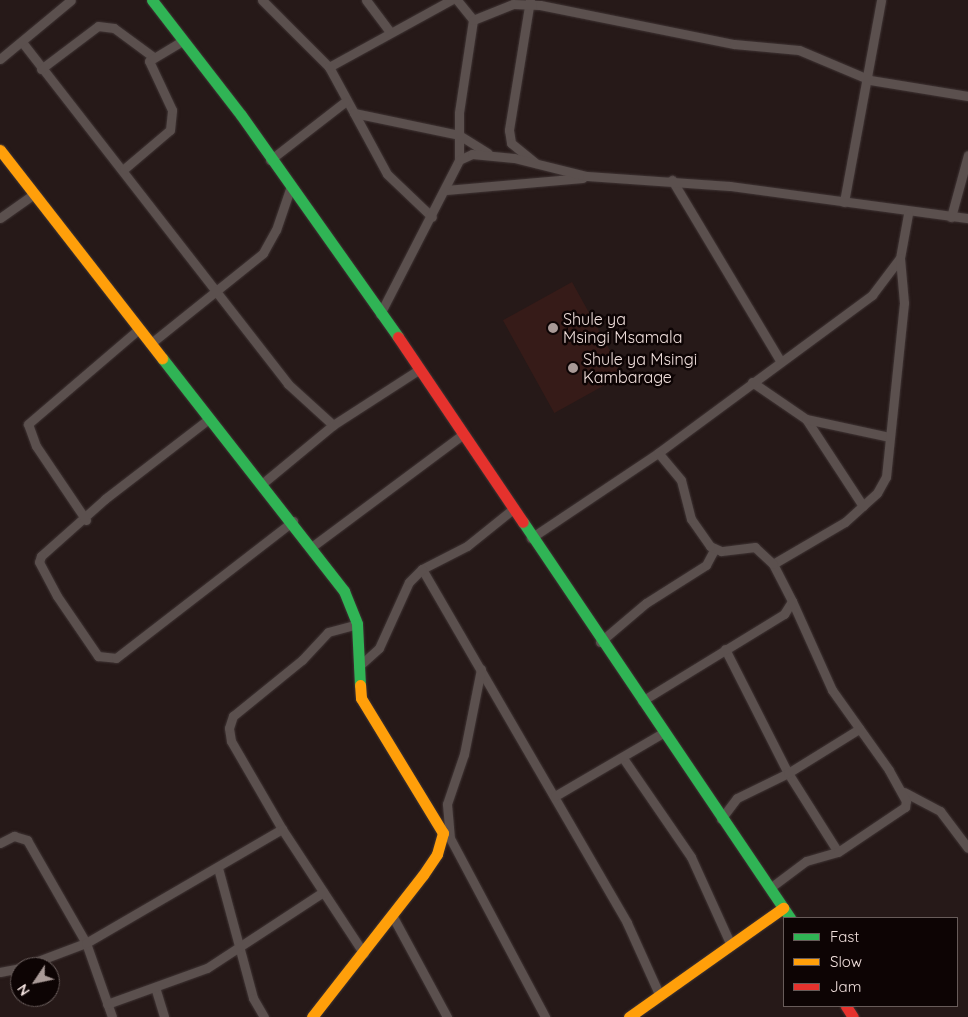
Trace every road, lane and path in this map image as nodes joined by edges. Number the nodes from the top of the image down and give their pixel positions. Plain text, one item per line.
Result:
1 (71, 0) edge
2 (152, 0) edge
3 (262, 0) edge
4 (366, 0) edge
5 (451, 0) edge
6 (457, 0) edge
7 (881, 0) edge
8 (530, 2) edge
9 (473, 20) junction
10 (390, 32) junction
11 (182, 41) junction
12 (22, 42) junction
13 (152, 56) junction
14 (0, 59) edge
15 (329, 67) junction
16 (41, 68) junction
17 (870, 80) junction
18 (968, 96) edge
19 (346, 102) junction
20 (354, 113) junction
21 (459, 135) junction
22 (0, 150) edge
23 (488, 153) junction
24 (968, 155) edge
25 (270, 160) junction
26 (459, 160) junction
27 (540, 166) junction
28 (124, 169) junction
29 (587, 176) junction
30 (672, 180) junction
31 (290, 189) junction
32 (446, 190) junction
33 (34, 194) junction
34 (844, 202) junction
35 (908, 214) junction
36 (432, 217) junction
37 (951, 217) junction
38 (0, 218) edge
39 (968, 218) edge
40 (900, 258) junction
41 (218, 292) junction
42 (380, 314) junction
43 (139, 329) junction
44 (150, 344) junction
45 (779, 360) junction
46 (420, 369) junction
47 (752, 382) junction
48 (210, 418) junction
49 (806, 419) junction
50 (333, 425) junction
51 (463, 434) junction
52 (890, 437) junction
53 (658, 453) junction
54 (262, 483) junction
55 (863, 506) junction
56 (513, 509) junction
57 (86, 520) junction
58 (293, 520) junction
59 (532, 538) junction
60 (313, 546) junction
61 (714, 550) junction
62 (773, 564) junction
63 (422, 569) junction
64 (792, 601) junction
65 (357, 624) junction
66 (600, 642) junction
67 (725, 649) junction
68 (358, 667) junction
69 (481, 668) junction
70 (642, 701) junction
71 (858, 729) junction
72 (663, 732) junction
73 (623, 758) junction
74 (788, 773) junction
75 (904, 792) junction
76 (555, 796) junction
77 (924, 801) junction
78 (905, 807) junction
79 (721, 819) junction
80 (282, 829) junction
81 (0, 843) edge
82 (968, 848) edge
83 (838, 852) junction
84 (218, 868) junction
85 (770, 888) junction
86 (323, 892) junction
87 (783, 908) junction
88 (392, 917) junction
89 (789, 917) edge
90 (86, 943) junction
91 (730, 944) junction
92 (241, 945) junction
93 (364, 954) junction
94 (48, 957) edge
95 (155, 987) junction
96 (659, 994) junction
97 (107, 1004) junction
98 (112, 1017) edge
99 (164, 1017) edge
100 (264, 1017) edge
101 (312, 1017) edge
102 (447, 1017) edge
103 (546, 1017) edge
104 (628, 1017) edge

1 - 12 street
2 - 11 street
3 - 15 street
4 - 10 street
5 - 10 street
6 - 9 street
7 - 17 street
8 - 9 street
8 - 17 street
8 - 27 street
9 - 21 street
10 - 15 street
11 - 13 street
11 - 25 street
12 - 14 street
12 - 16 street
13 - 16 street
13 - 28 street
15 - 19 street
16 - 28 street
17 - 18 street
17 - 34 street
19 - 20 street
19 - 25 street
20 - 21 street
20 - 36 street
21 - 23 street
21 - 26 street
22 - 33 street
23 - 26 street
23 - 27 street
24 - 37 street
25 - 31 street
26 - 32 street
27 - 29 street
28 - 41 street
29 - 30 street
29 - 32 street
30 - 34 street
30 - 45 street
31 - 41 street
31 - 42 street
32 - 36 street
33 - 38 street
33 - 43 street
34 - 35 street
35 - 37 street
35 - 40 street
36 - 42 street
37 - 39 street
40 - 45 street
40 - 52 street
41 - 44 street
41 - 50 street
42 - 46 street
43 - 44 street
43 - 57 street
44 - 48 street
45 - 47 street
46 - 50 street
46 - 51 street
47 - 49 street
47 - 53 street
48 - 54 street
48 - 57 street
49 - 52 street
49 - 55 street
50 - 54 street
51 - 56 street
51 - 60 street
52 - 55 street
53 - 59 street
53 - 61 street
54 - 58 street
55 - 62 street
56 - 59 street
56 - 63 street
57 - 58 street
58 - 60 street
59 - 66 street
60 - 65 street
61 - 62 street
61 - 66 street
62 - 64 street
63 - 68 street
63 - 69 street
64 - 67 street
64 - 71 street
65 - 68 street
65 - 80 street
66 - 70 street
67 - 70 street
67 - 74 street
68 - 88 street
69 - 76 street
69 - 103 street
70 - 72 street
71 - 74 street
71 - 75 street
72 - 73 street
72 - 79 street
73 - 76 street
73 - 91 street
74 - 79 street
74 - 83 street
75 - 77 street
75 - 78 street
76 - 96 street
77 - 78 street
77 - 82 street
78 - 83 street
79 - 85 street
80 - 84 street
80 - 86 street
81 - 90 street
83 - 85 street
84 - 90 street
84 - 92 street
85 - 87 street
86 - 92 street
86 - 93 street
87 - 89 street
87 - 91 street
88 - 93 street
88 - 102 street
90 - 94 street
90 - 97 street
91 - 96 street
92 - 95 street
92 - 100 street
93 - 101 street
95 - 97 street
95 - 99 street
96 - 104 street
97 - 98 street

